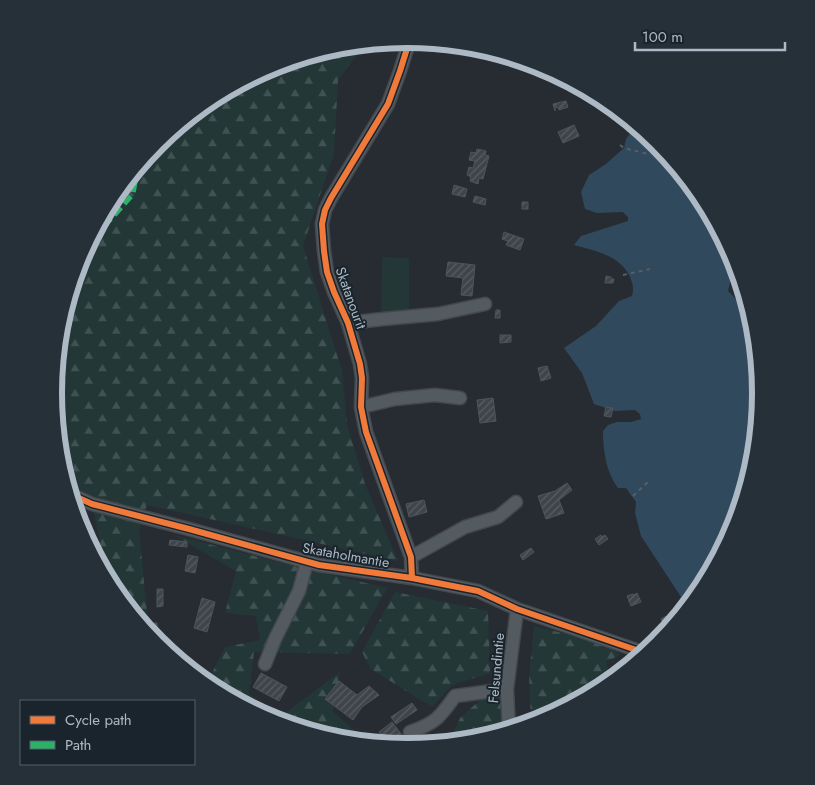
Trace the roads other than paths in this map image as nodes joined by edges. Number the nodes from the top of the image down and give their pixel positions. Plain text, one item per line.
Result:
1 (407, 48) edge
2 (485, 304) dead end
3 (348, 323) junction
4 (460, 398) dead end
5 (362, 407) junction
6 (79, 498) edge
7 (516, 502) dead end
8 (411, 557) junction
9 (307, 562) junction
10 (412, 578) junction
11 (517, 608) junction
12 (637, 650) edge
13 (265, 664) dead end
14 (507, 689) junction
15 (508, 722) edge
16 (410, 732) dead end

1 - 3 street, Skatanourit
2 - 3 street
3 - 5 street, Skatanourit
4 - 5 street
5 - 8 street, Skatanourit
6 - 9 street, Skataholmantie
7 - 8 street
8 - 10 street, Skatanourit
9 - 10 street, Skataholmantie
9 - 13 street
10 - 11 street, Skataholmantie
11 - 12 street, Skataholmantie
11 - 14 street, Felsundintie
14 - 15 street, Felsundintie
14 - 16 street

